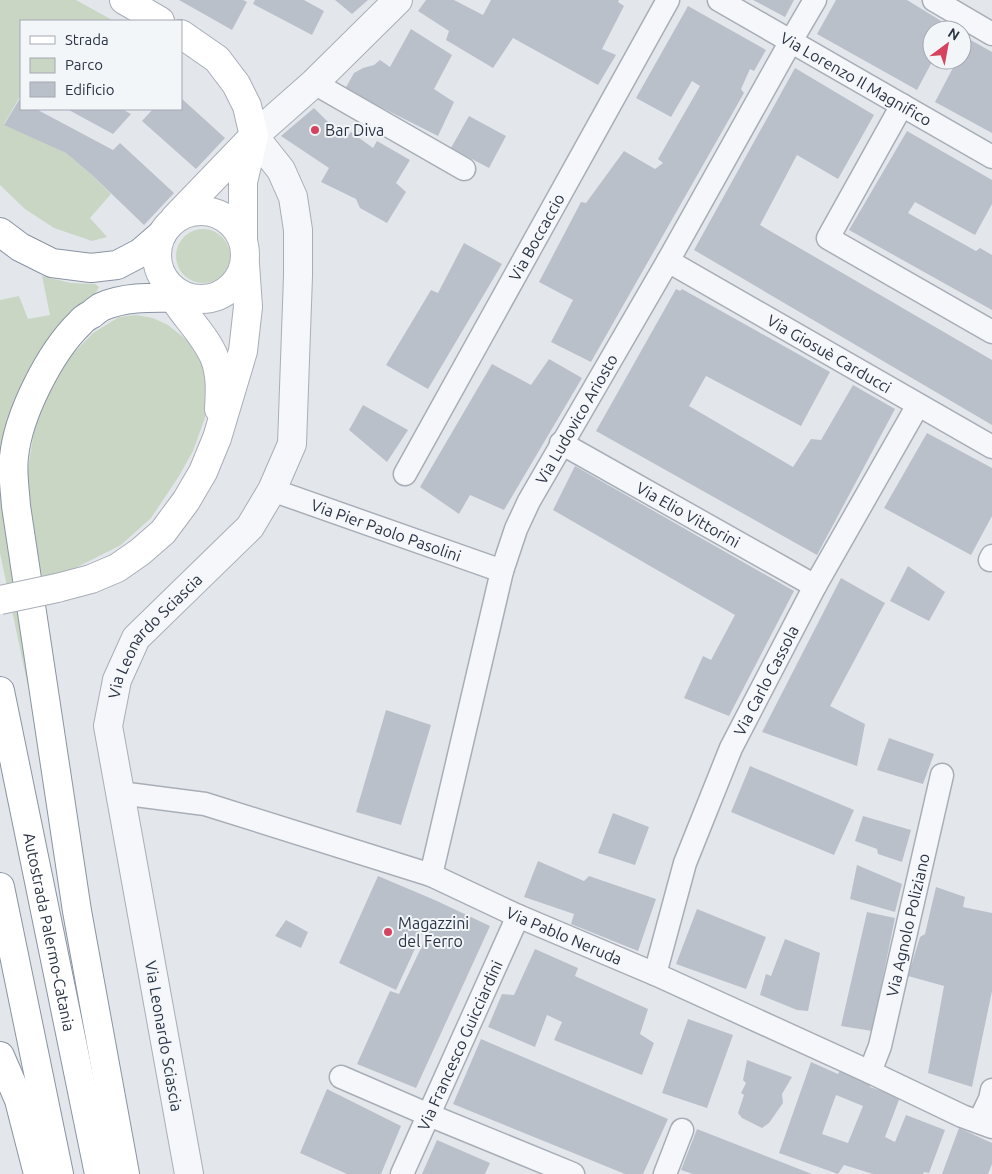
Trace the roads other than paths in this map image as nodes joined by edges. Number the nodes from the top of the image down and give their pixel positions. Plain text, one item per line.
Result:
1 (124, 0) edge
2 (398, 0) edge
3 (668, 0) edge
4 (720, 0) edge
5 (815, 0) edge
6 (934, 0) edge
7 (158, 20) edge
8 (992, 34) edge
9 (182, 35) edge
10 (791, 40) junction
11 (314, 83) junction
12 (902, 105) junction
13 (254, 136) junction
14 (992, 156) edge
15 (464, 169) dead end
16 (166, 228) junction
17 (0, 232) edge
18 (244, 251) junction
19 (668, 261) junction
20 (174, 291) junction
21 (992, 332) edge
22 (918, 405) junction
23 (217, 438) junction
24 (561, 443) junction
25 (992, 447) edge
26 (405, 474) dead end
27 (272, 490) junction
28 (502, 571) junction
29 (815, 586) junction
30 (0, 600) edge
31 (0, 691) edge
32 (942, 775) dead end
33 (120, 793) junction
34 (431, 875) junction
35 (0, 886) edge
36 (518, 916) junction
37 (655, 974) junction
38 (0, 1056) edge
39 (870, 1072) junction
40 (341, 1077) dead end
41 (992, 1090) edge
42 (429, 1115) junction
43 (986, 1125) edge
44 (682, 1130) dead end
45 (38, 1174) edge
46 (59, 1174) edge
47 (99, 1174) edge
48 (125, 1174) edge
49 (189, 1174) edge
50 (402, 1174) edge
51 (573, 1174) edge
52 (665, 1174) edge

1 - 7 main road
2 - 11 street
3 - 26 street, Via Boccaccio
4 - 10 street, Via Lorenzo Il Magnifico
5 - 10 street, Via Ludovico Ariosto
6 - 8 street
9 - 13 main road
10 - 12 street, Via Lorenzo Il Magnifico
10 - 19 street, Via Ludovico Ariosto
11 - 13 street
11 - 15 street
12 - 14 street, Via Lorenzo Il Magnifico
12 - 21 street
13 - 16 main road
13 - 18 main road
13 - 27 street, Via Leonardo Sciascia
16 - 17 main road
16 - 18 main road
16 - 20 main road
18 - 20 main road
18 - 23 main road
19 - 22 street, Via Giosuè Carducci
19 - 24 street, Via Ludovico Ariosto
20 - 23 main road
20 - 48 main road
22 - 25 street, Via Giosuè Carducci
22 - 29 street, Via Carlo Cassola
23 - 30 main road, bridge
24 - 28 street, Via Ludovico Ariosto
24 - 29 street, Via Elio Vittorini
27 - 28 street, Via Pier Paolo Pasolini
27 - 33 street, Via Leonardo Sciascia
28 - 34 street, Via Ludovico Ariosto
29 - 37 street, Via Carlo Cassola
31 - 47 main road, Autostrada Palermo-Catania
32 - 39 street, Via Agnolo Poliziano
33 - 34 street, Via Pablo Neruda
33 - 49 street, Via Leonardo Sciascia
34 - 36 street, Via Pablo Neruda
35 - 46 main road
36 - 37 street, Via Pablo Neruda
36 - 42 street, Via Francesco Guicciardini
37 - 39 street, Via Pablo Neruda
38 - 45 main road
39 - 43 street, Via Pablo Neruda
40 - 42 street
41 - 43 street
42 - 50 street, Via Francesco Guicciardini
42 - 51 street
44 - 52 street

